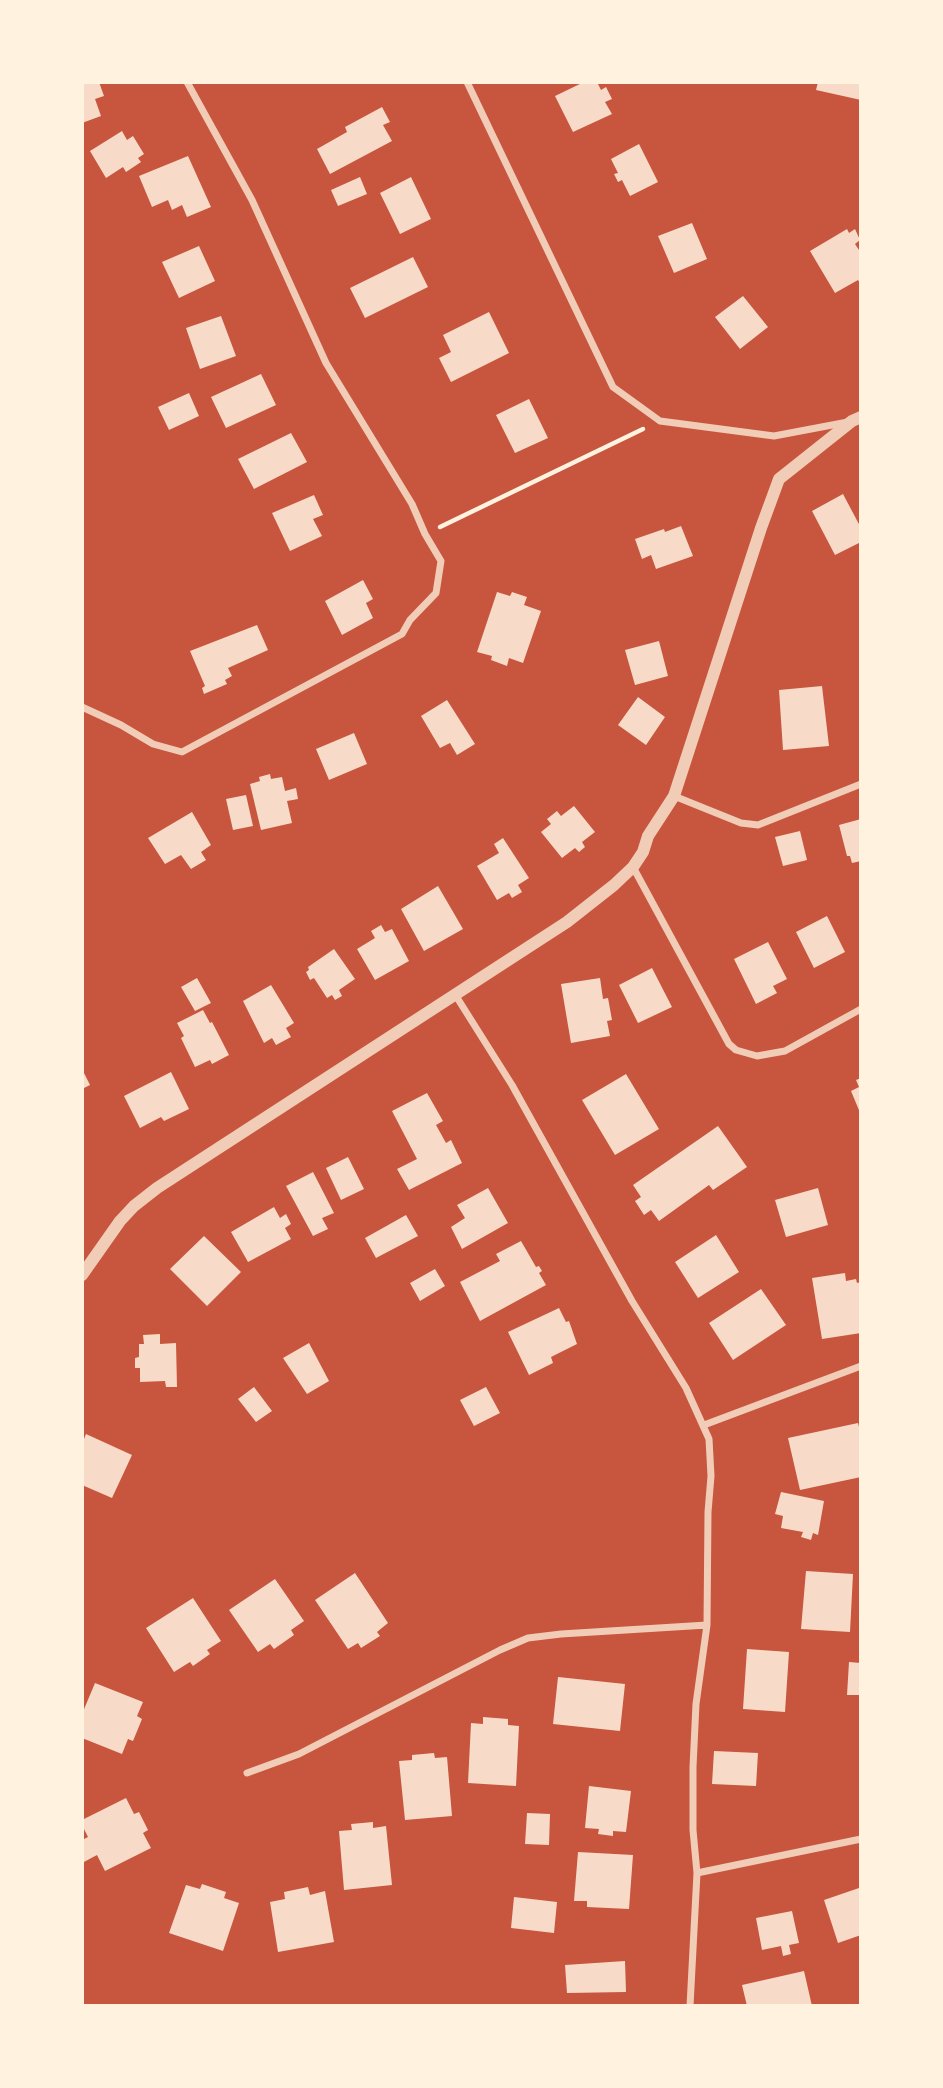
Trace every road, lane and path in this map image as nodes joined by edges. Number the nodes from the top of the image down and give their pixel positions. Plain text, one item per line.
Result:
1 (187, 82) edge
2 (467, 82) edge
3 (856, 419) edge
4 (660, 421) junction
5 (425, 534) junction
6 (82, 707) edge
7 (861, 784) edge
8 (674, 796) junction
9 (633, 867) junction
10 (456, 996) junction
11 (861, 1009) edge
12 (82, 1275) edge
13 (861, 1366) edge
14 (704, 1425) junction
15 (707, 1625) junction
16 (247, 1773) dead end
17 (861, 1839) edge
18 (696, 1873) junction
19 (690, 2006) edge

1 - 5 street
2 - 4 street
3 - 4 street
3 - 8 street
4 - 5 path
5 - 6 street
7 - 8 street
8 - 9 street
9 - 10 street
9 - 11 street
10 - 12 street
10 - 14 street
13 - 14 street
14 - 15 street
15 - 16 street
15 - 18 street
17 - 18 street
18 - 19 street

